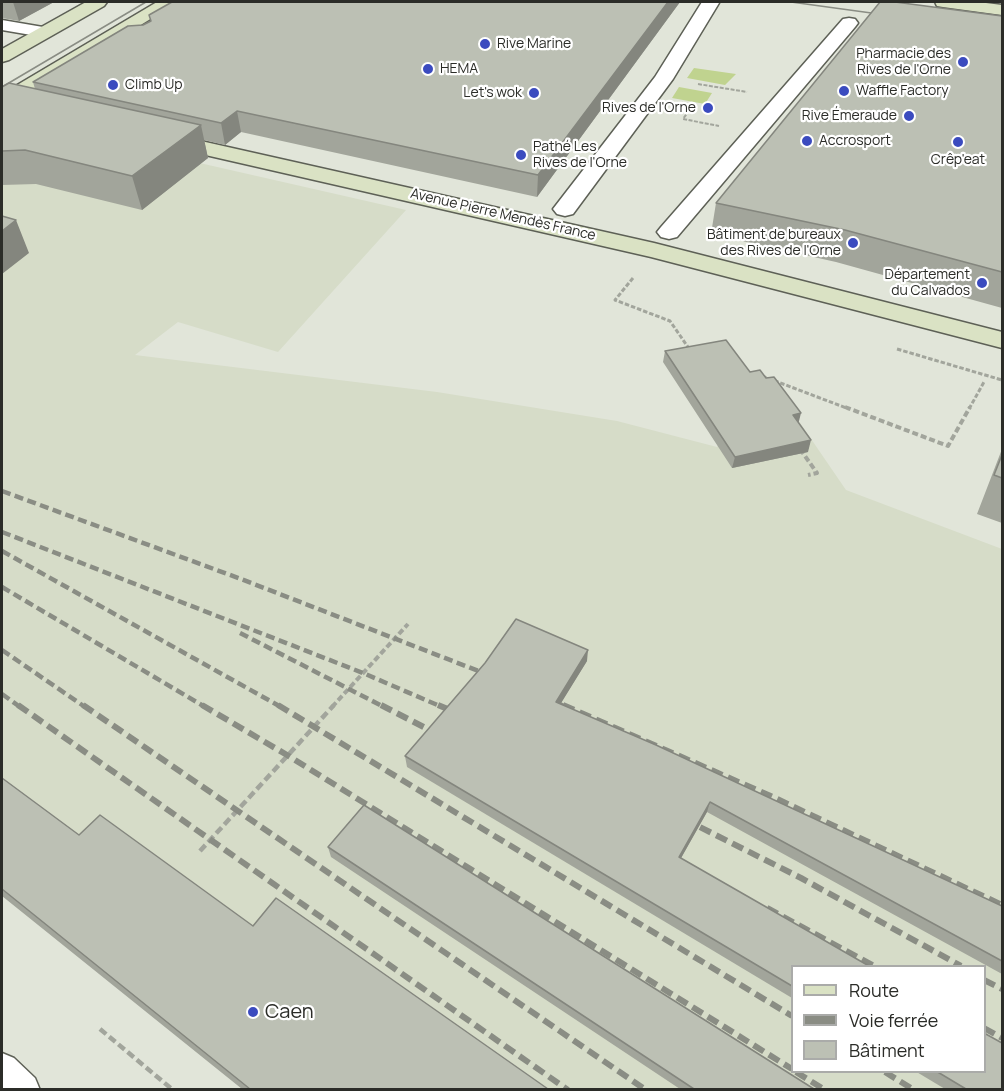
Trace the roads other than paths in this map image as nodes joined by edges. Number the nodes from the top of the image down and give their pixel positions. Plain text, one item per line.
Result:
1 (98, 2) edge
2 (169, 2) edge
3 (943, 2) edge
4 (710, 3) edge
5 (1002, 10) edge
6 (849, 23) dead end
7 (2, 25) edge
8 (43, 32) junction
9 (2, 56) edge
10 (2, 103) edge
11 (32, 110) edge
12 (146, 135) edge
13 (565, 209) dead end
14 (661, 241) junction
15 (1002, 340) edge
16 (2, 1070) edge
17 (23, 1089) edge

1 - 8 street
2 - 10 street
3 - 5 street
4 - 13 street
6 - 14 street
7 - 8 street
8 - 9 street
10 - 11 street
12 - 14 street, Avenue Pierre Mendès France
14 - 15 street, Avenue Pierre Mendès France
16 - 17 lane

